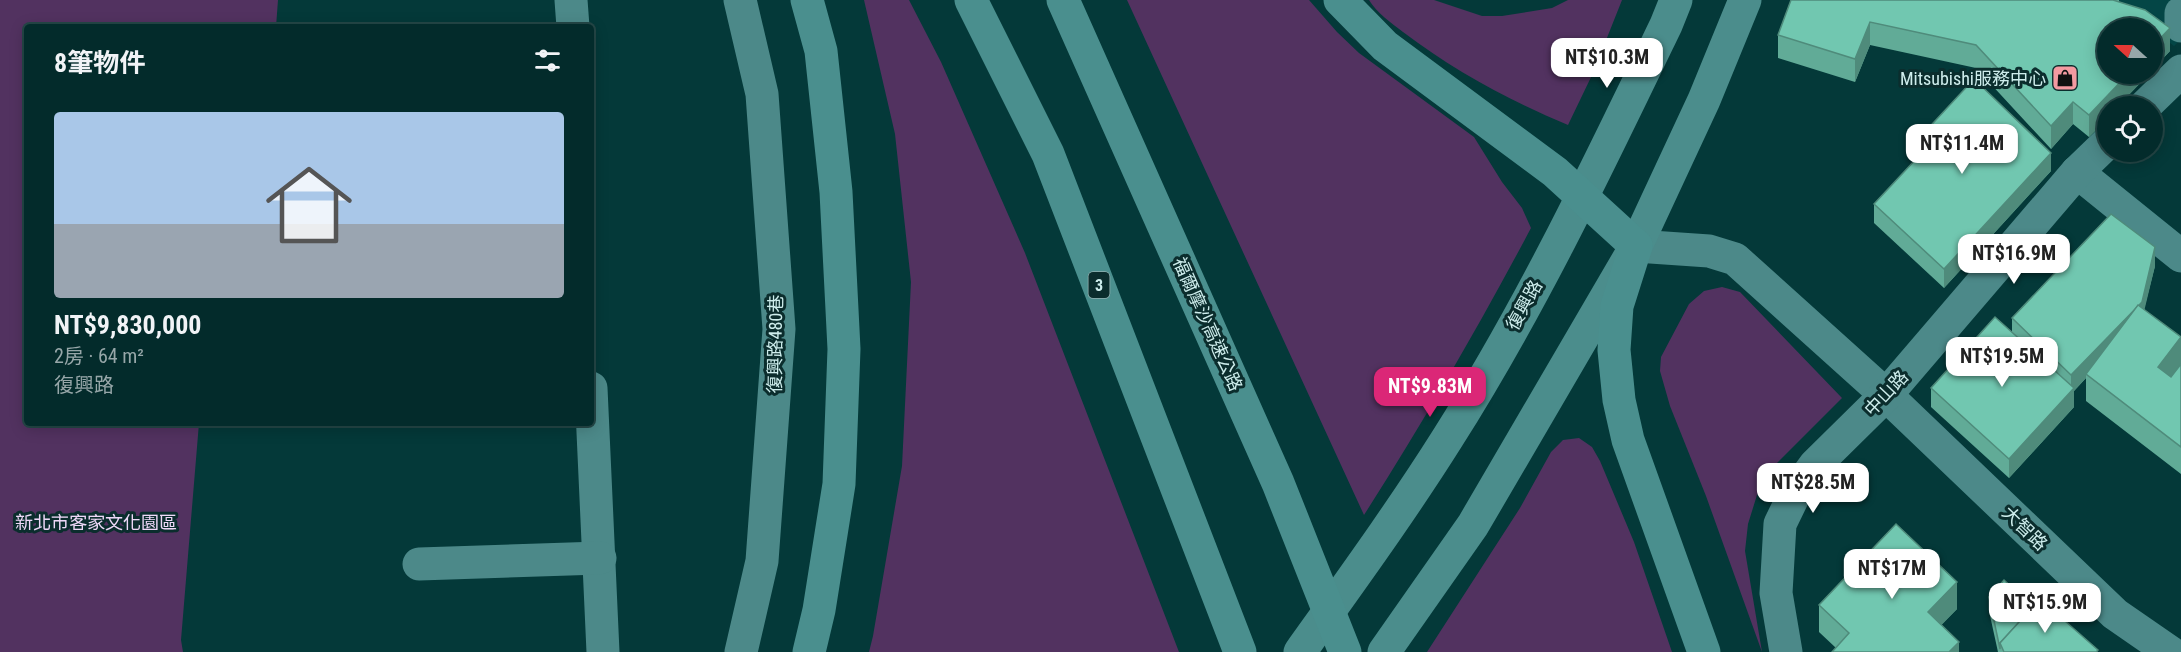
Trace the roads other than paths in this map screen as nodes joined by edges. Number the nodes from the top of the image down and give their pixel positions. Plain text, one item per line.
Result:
1 (571, 0) edge
2 (740, 0) edge
3 (807, 0) edge
4 (971, 0) edge
5 (1063, 0) edge
6 (1340, 0) edge
7 (1676, 0) edge
8 (1744, 0) edge
9 (2181, 13) edge
10 (573, 24) edge
11 (2181, 26) edge
12 (2181, 71) edge
13 (2155, 96) edge
14 (2097, 153) edge
15 (2077, 172) junction
16 (1583, 198) junction
17 (1636, 246) junction
18 (2181, 256) edge
19 (1886, 395) junction
20 (593, 426) edge
21 (600, 558) junction
22 (419, 564) dead end
23 (603, 652) edge
24 (741, 652) edge
25 (808, 652) edge
26 (1240, 652) edge
27 (1300, 652) edge
28 (1345, 652) edge
29 (1384, 652) edge
30 (1704, 652) edge
31 (1786, 652) edge
32 (2170, 652) edge

1 - 10 street
2 - 24 street, 復興路480巷
3 - 25 highway
4 - 26 highway, 3
5 - 28 highway, 福爾摩沙高速公路
6 - 16 highway
7 - 16 main road, 復興路
8 - 17 main road
9 - 11 street
12 - 13 street
14 - 15 street, 中山路
15 - 18 street
15 - 19 street, 中山路
16 - 17 highway
16 - 27 main road, 復興路
17 - 19 street, 大智路
17 - 29 main road
17 - 30 highway
19 - 31 street, 中山路
19 - 32 street, 大智路
20 - 21 street
21 - 22 street
21 - 23 street

